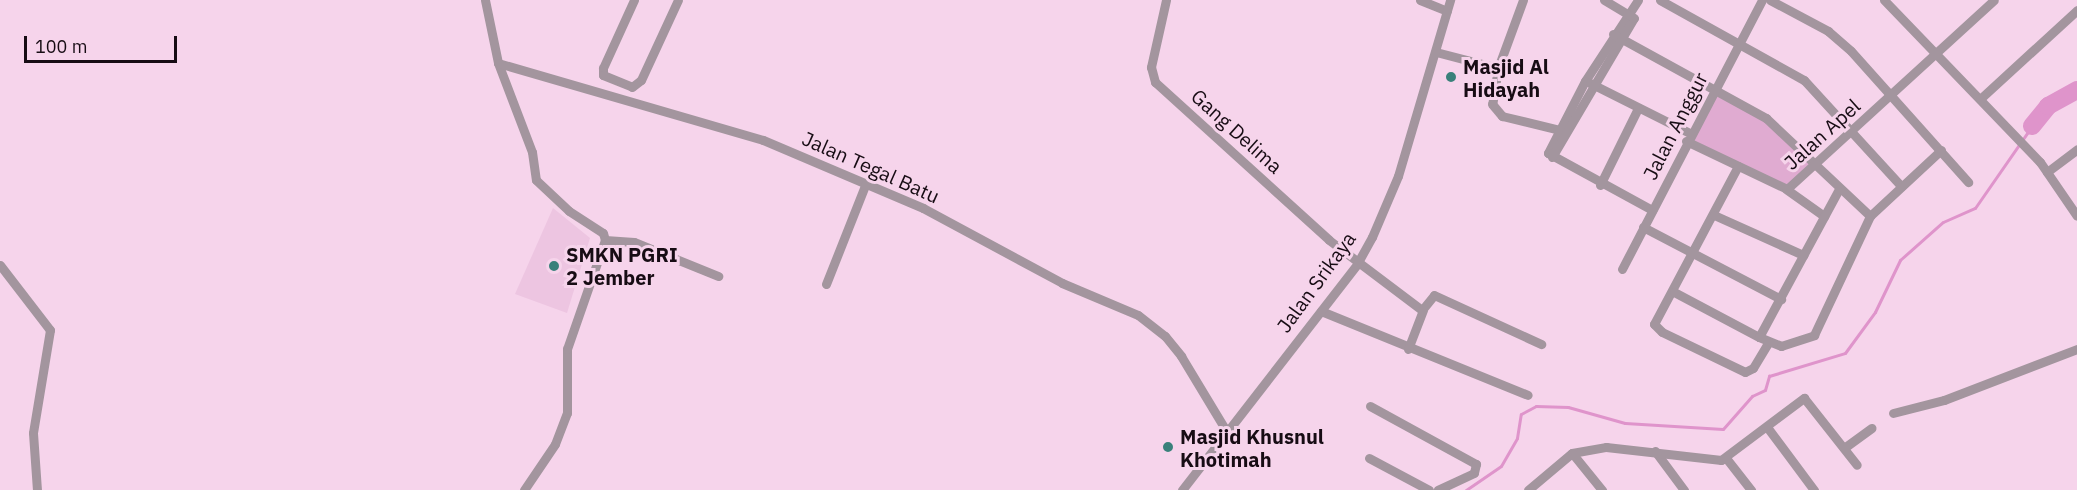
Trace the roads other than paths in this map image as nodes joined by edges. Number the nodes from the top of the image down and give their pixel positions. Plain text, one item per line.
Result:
1 (485, 0) edge
2 (634, 0) edge
3 (678, 0) edge
4 (1167, 0) edge
5 (1420, 0) edge
6 (1450, 0) edge
7 (1523, 0) edge
8 (1604, 0) edge
9 (1638, 0) edge
10 (1660, 0) edge
11 (1762, 0) edge
12 (1770, 0) edge
13 (1994, 0) edge
14 (1892, 2) edge
15 (2077, 10) edge
16 (1447, 11) junction
17 (1628, 13) junction
18 (1617, 36) junction
19 (1738, 43) junction
20 (1436, 52) junction
21 (1935, 52) junction
22 (498, 63) junction
23 (1498, 68) junction
24 (615, 80) junction
25 (1589, 82) junction
26 (1714, 88) junction
27 (1892, 94) junction
28 (609, 96) junction
29 (1980, 99) junction
30 (1638, 108) junction
31 (1560, 129) junction
32 (1853, 130) junction
33 (1688, 137) junction
34 (2077, 149) edge
35 (1941, 150) junction
36 (1552, 157) junction
37 (1814, 165) junction
38 (1738, 166) junction
39 (2047, 172) junction
40 (1968, 182) dead end
41 (866, 183) junction
42 (1600, 185) junction
43 (1901, 186) junction
44 (1786, 189) junction
45 (1838, 191) junction
46 (2073, 202) edge
47 (1652, 210) junction
48 (1714, 215) junction
49 (1824, 216) junction
50 (1870, 216) junction
51 (2077, 216) edge
52 (1643, 227) junction
53 (605, 240) junction
54 (1694, 254) junction
55 (1803, 255) junction
56 (1357, 264) junction
57 (0, 265) edge
58 (1622, 269) dead end
59 (718, 276) dead end
60 (826, 284) dead end
61 (1674, 292) junction
62 (1781, 299) junction
63 (1424, 310) junction
64 (1321, 311) junction
65 (1759, 337) junction
66 (1768, 343) junction
67 (1541, 344) dead end
68 (1408, 349) junction
69 (2077, 349) edge
70 (1528, 395) dead end
71 (1370, 406) dead end
72 (1893, 413) dead end
73 (1767, 427) junction
74 (1872, 428) dead end
75 (1225, 429) junction
76 (1844, 448) junction
77 (1655, 451) junction
78 (1572, 453) junction
79 (1370, 458) dead end
80 (1726, 458) junction
81 (1857, 465) dead end
82 (37, 490) edge
83 (524, 490) edge
84 (1182, 490) edge
85 (1429, 490) edge
86 (1438, 490) edge
87 (1527, 490) edge
88 (1602, 490) edge
89 (1684, 490) edge
90 (1751, 490) edge
91 (1814, 490) edge

1 - 22 street
2 - 24 street
3 - 24 street
4 - 56 street, Gang Delima
5 - 16 street
6 - 16 street, Jalan Srikaya
7 - 23 street
8 - 17 street
9 - 17 street
10 - 19 street
11 - 19 street, Jalan Anggur
12 - 27 street
13 - 21 street, Jalan Apel
14 - 21 street
15 - 29 street
16 - 20 street, Jalan Srikaya
17 - 18 street
18 - 25 street
18 - 26 street
19 - 26 street, Jalan Anggur
19 - 32 street
20 - 23 street
20 - 56 street, Jalan Srikaya
21 - 27 street, Jalan Apel
21 - 29 street
22 - 28 street, Jalan Tegal Batu
22 - 53 street
23 - 31 street
24 - 28 street
25 - 30 street, Jalan Apel
25 - 31 street
25 - 36 street
26 - 33 street, Jalan Anggur
26 - 37 street
27 - 32 street, Jalan Apel
27 - 35 street
28 - 41 street, Jalan Tegal Batu
29 - 39 street
30 - 33 street, Jalan Apel
30 - 42 street
31 - 36 street
32 - 37 street, Jalan Apel
32 - 43 street
33 - 38 street, Jalan Apel
33 - 47 street, Jalan Anggur
34 - 39 street
35 - 40 street
35 - 43 street
36 - 42 street
37 - 44 street, Jalan Apel
37 - 45 street
38 - 44 street, Jalan Apel
38 - 48 street
39 - 46 street
41 - 60 street
41 - 75 street, Jalan Tegal Batu
42 - 47 street
43 - 50 street
44 - 49 street
45 - 49 street
45 - 50 street
46 - 51 street
47 - 52 street, Jalan Anggur
48 - 54 street
48 - 55 street
49 - 55 street
50 - 66 street
52 - 54 street
52 - 58 street, Jalan Anggur
53 - 59 street
53 - 83 street
54 - 61 street
54 - 62 street
55 - 62 street
56 - 63 street, Gang Delima
56 - 64 street, Jalan Srikaya
57 - 82 street
61 - 65 street
61 - 66 street
62 - 65 street
63 - 67 street
63 - 68 street
64 - 68 street
64 - 75 street, Jalan Srikaya
65 - 66 street
68 - 70 street
69 - 72 street
71 - 86 street
73 - 76 street
73 - 80 street
73 - 91 street
74 - 76 street
75 - 84 street, Jalan Srikaya
76 - 81 street
77 - 78 street
77 - 80 street
77 - 89 street
78 - 87 street
78 - 88 street
79 - 85 street
80 - 90 street

